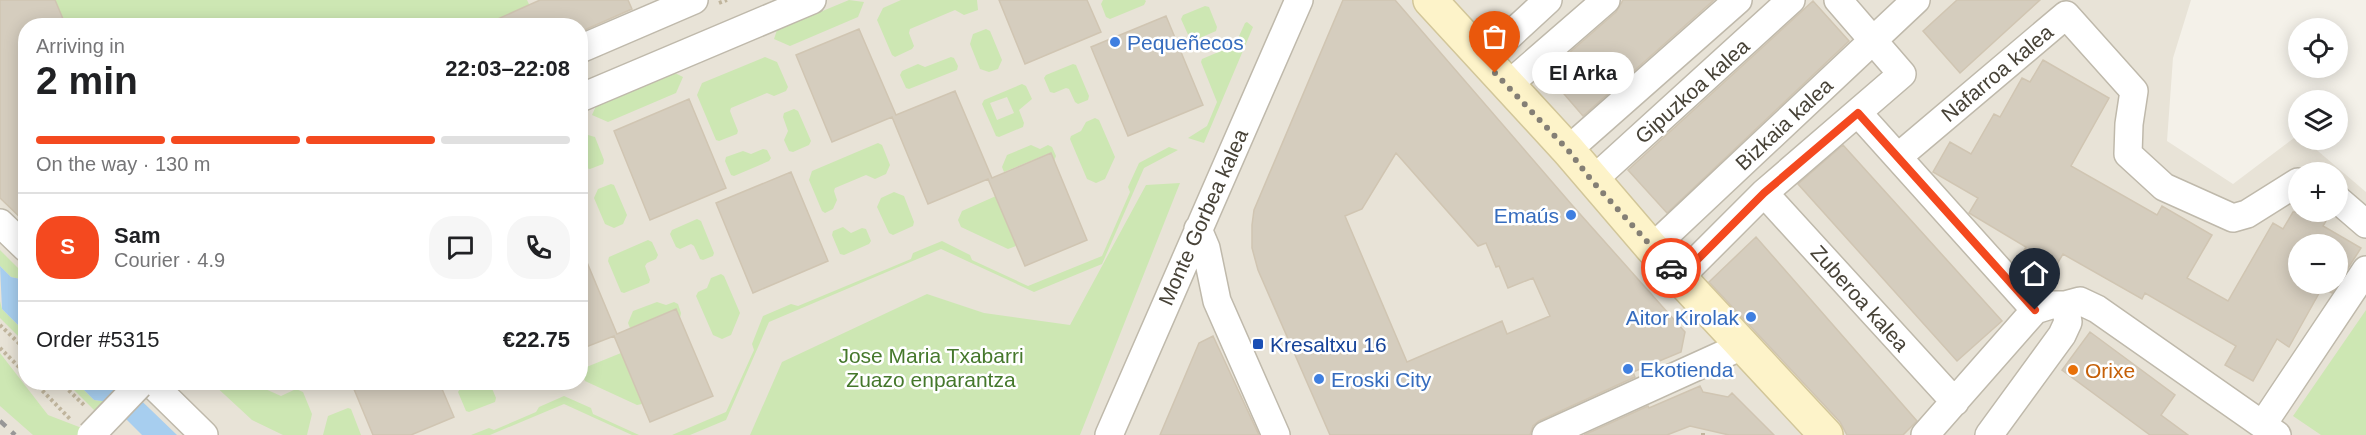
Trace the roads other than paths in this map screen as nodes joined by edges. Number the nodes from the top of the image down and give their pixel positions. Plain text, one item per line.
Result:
1 (694, 0) edge
2 (813, 0) edge
3 (1299, 0) edge
4 (1430, 0) edge
5 (1548, 0) edge
6 (1606, 0) edge
7 (1738, 0) edge
8 (1791, 0) edge
9 (1838, 0) edge
10 (1916, 0) edge
11 (1873, 42) junction
12 (588, 46) edge
13 (1483, 60) junction
14 (1507, 86) junction
15 (588, 95) edge
16 (1858, 113) junction
17 (1568, 150) junction
18 (1898, 157) junction
19 (1592, 181) junction
20 (2288, 188) edge
21 (1764, 193) junction
22 (2348, 208) edge
23 (0, 223) edge
24 (2366, 224) edge
25 (1198, 229) junction
26 (18, 240) edge
27 (1652, 248) junction
28 (2366, 270) edge
29 (1680, 277) junction
30 (2065, 305) junction
31 (2035, 310) junction
32 (1742, 346) junction
33 (135, 390) edge
34 (152, 390) edge
35 (1955, 402) junction
36 (2270, 430) edge
37 (85, 431) edge
38 (204, 435) edge
39 (1109, 435) edge
40 (1276, 435) edge
41 (1546, 435) edge
42 (1826, 435) edge
43 (1925, 435) edge
44 (1989, 435) edge

1 - 12 street
2 - 15 street
3 - 25 street, Monte Gorbea kalea
4 - 13 street
5 - 13 street
6 - 14 street
7 - 17 street, Gipuzkoa kalea
8 - 19 street, Gipuzkoa kalea
9 - 11 street
10 - 11 street, Bizkaia kalea
11 - 16 street, Bizkaia kalea
11 - 27 street, Bizkaia kalea
13 - 14 street
14 - 17 street
16 - 18 street
16 - 21 street, Bizkaia kalea
17 - 19 street
18 - 20 street, Nafarroa kalea
18 - 31 street
19 - 27 street
21 - 29 street, Bizkaia kalea
21 - 35 street, Zuberoa kalea
22 - 24 street
23 - 26 street
25 - 39 street, Monte Gorbea kalea
25 - 40 street
27 - 29 street
28 - 36 street
29 - 32 street
30 - 31 street
30 - 36 street
30 - 44 street
31 - 35 street
32 - 41 street
32 - 42 street
33 - 37 street, bridge
34 - 38 street
35 - 43 street

